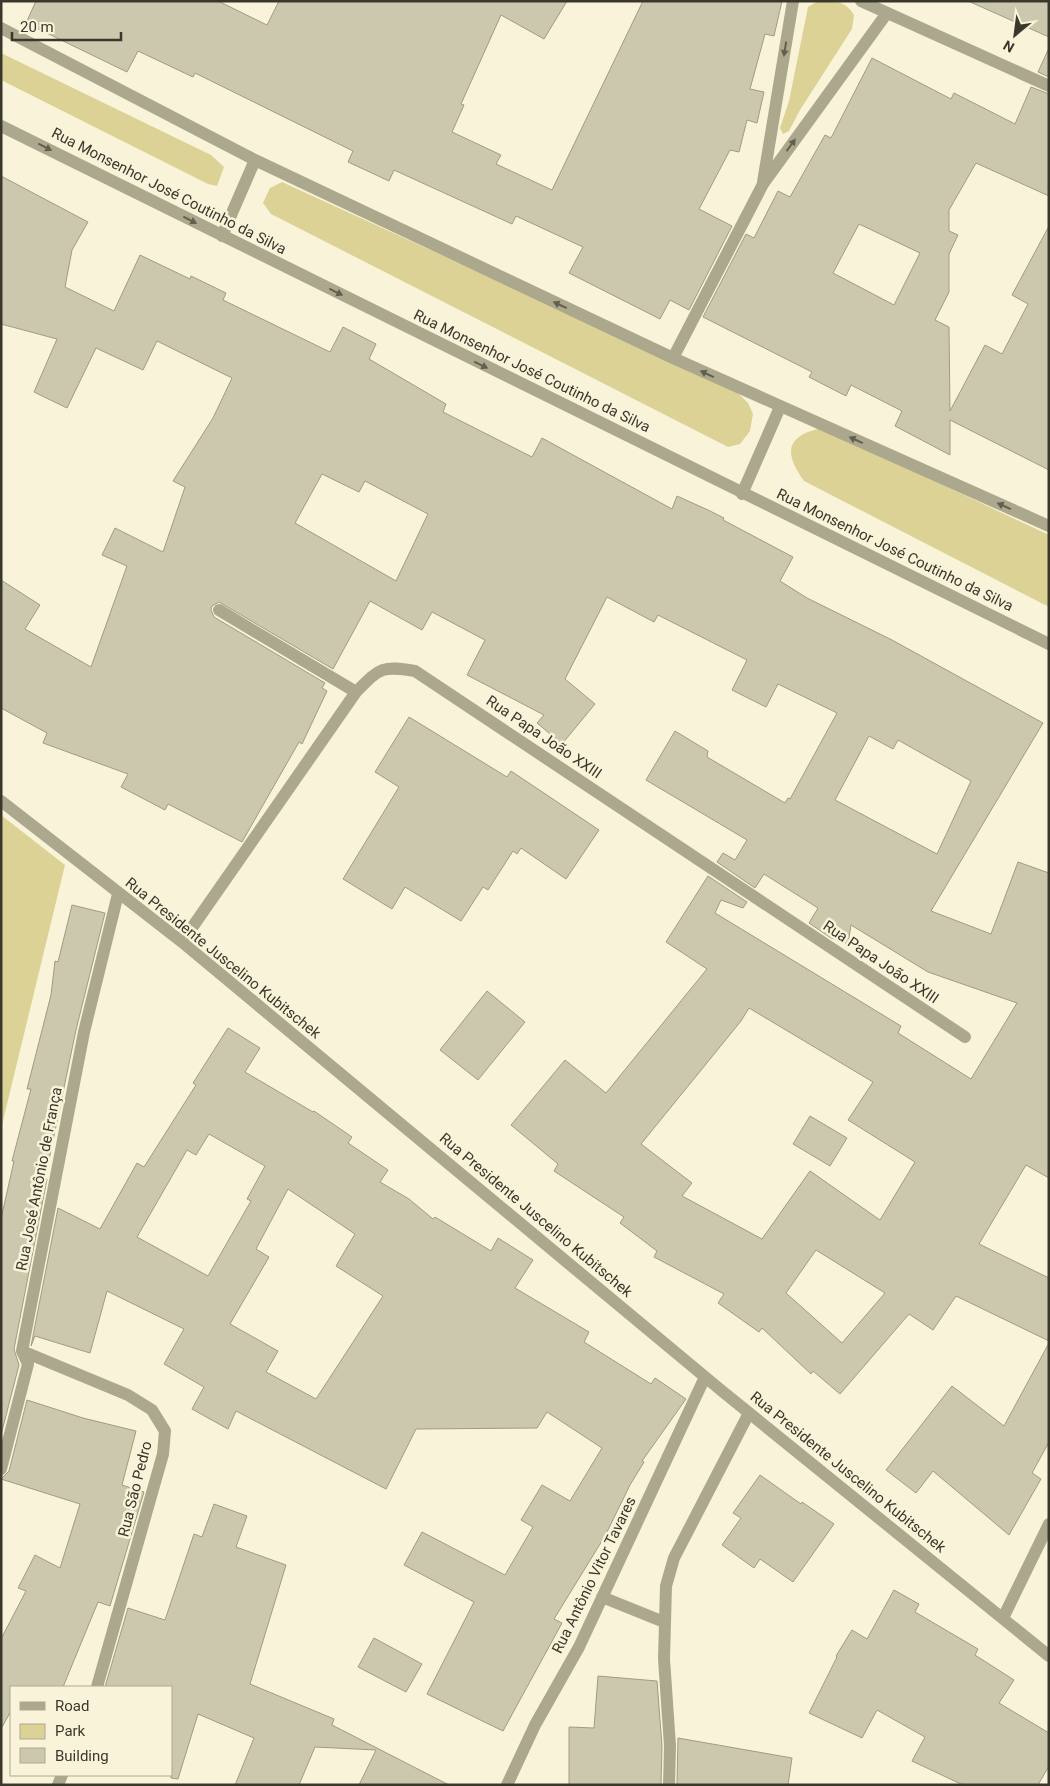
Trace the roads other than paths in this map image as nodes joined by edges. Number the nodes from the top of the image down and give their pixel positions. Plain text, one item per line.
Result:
1 (793, 1) edge
2 (861, 1) edge
3 (887, 13) junction
4 (1, 28) edge
5 (1049, 86) edge
6 (1, 126) edge
7 (255, 160) junction
8 (763, 184) junction
9 (222, 236) junction
10 (673, 358) junction
11 (780, 407) junction
12 (742, 494) junction
13 (1049, 526) edge
14 (219, 610) dead end
15 (1049, 644) edge
16 (356, 692) junction
17 (1, 801) edge
18 (118, 894) junction
19 (182, 942) junction
20 (965, 1037) dead end
21 (22, 1351) junction
22 (705, 1377) junction
23 (749, 1413) junction
24 (1, 1469) edge
25 (1049, 1524) edge
26 (602, 1597) junction
27 (1003, 1618) junction
28 (664, 1622) junction
29 (1049, 1656) edge
30 (96, 1686) edge
31 (507, 1785) edge
32 (669, 1785) edge

1 -> 8 street
2 - 3 street
3 - 5 street
8 -> 3 street
4 - 7 street
6 -> 9 street, Rua Monsenhor José Coutinho da Silva
7 - 9 street
10 -> 7 street
8 - 10 street
9 -> 12 street, Rua Monsenhor José Coutinho da Silva
11 -> 10 street
11 - 12 street
13 -> 11 street
12 - 15 street, Rua Monsenhor José Coutinho da Silva
14 - 16 street
16 - 19 street, Rua Papa João XXIII
16 - 20 street, Rua Papa João XXIII
17 - 18 street, Rua Presidente Juscelino Kubitschek
18 - 19 street, Rua Presidente Juscelino Kubitschek
18 - 21 street, Rua José Antônio de França
19 - 22 street, Rua Presidente Juscelino Kubitschek
21 - 24 street, Rua José Antônio de França
21 - 30 street, Rua São Pedro
22 - 23 street, Rua Presidente Juscelino Kubitschek
22 - 26 street, Rua Antônio Vitor Tavares
23 - 27 street, Rua Presidente Juscelino Kubitschek
23 - 28 street
25 - 27 street
26 - 28 street
26 - 31 street, Rua Antônio Vitor Tavares
27 - 29 street, Rua Presidente Juscelino Kubitschek
28 - 32 street

